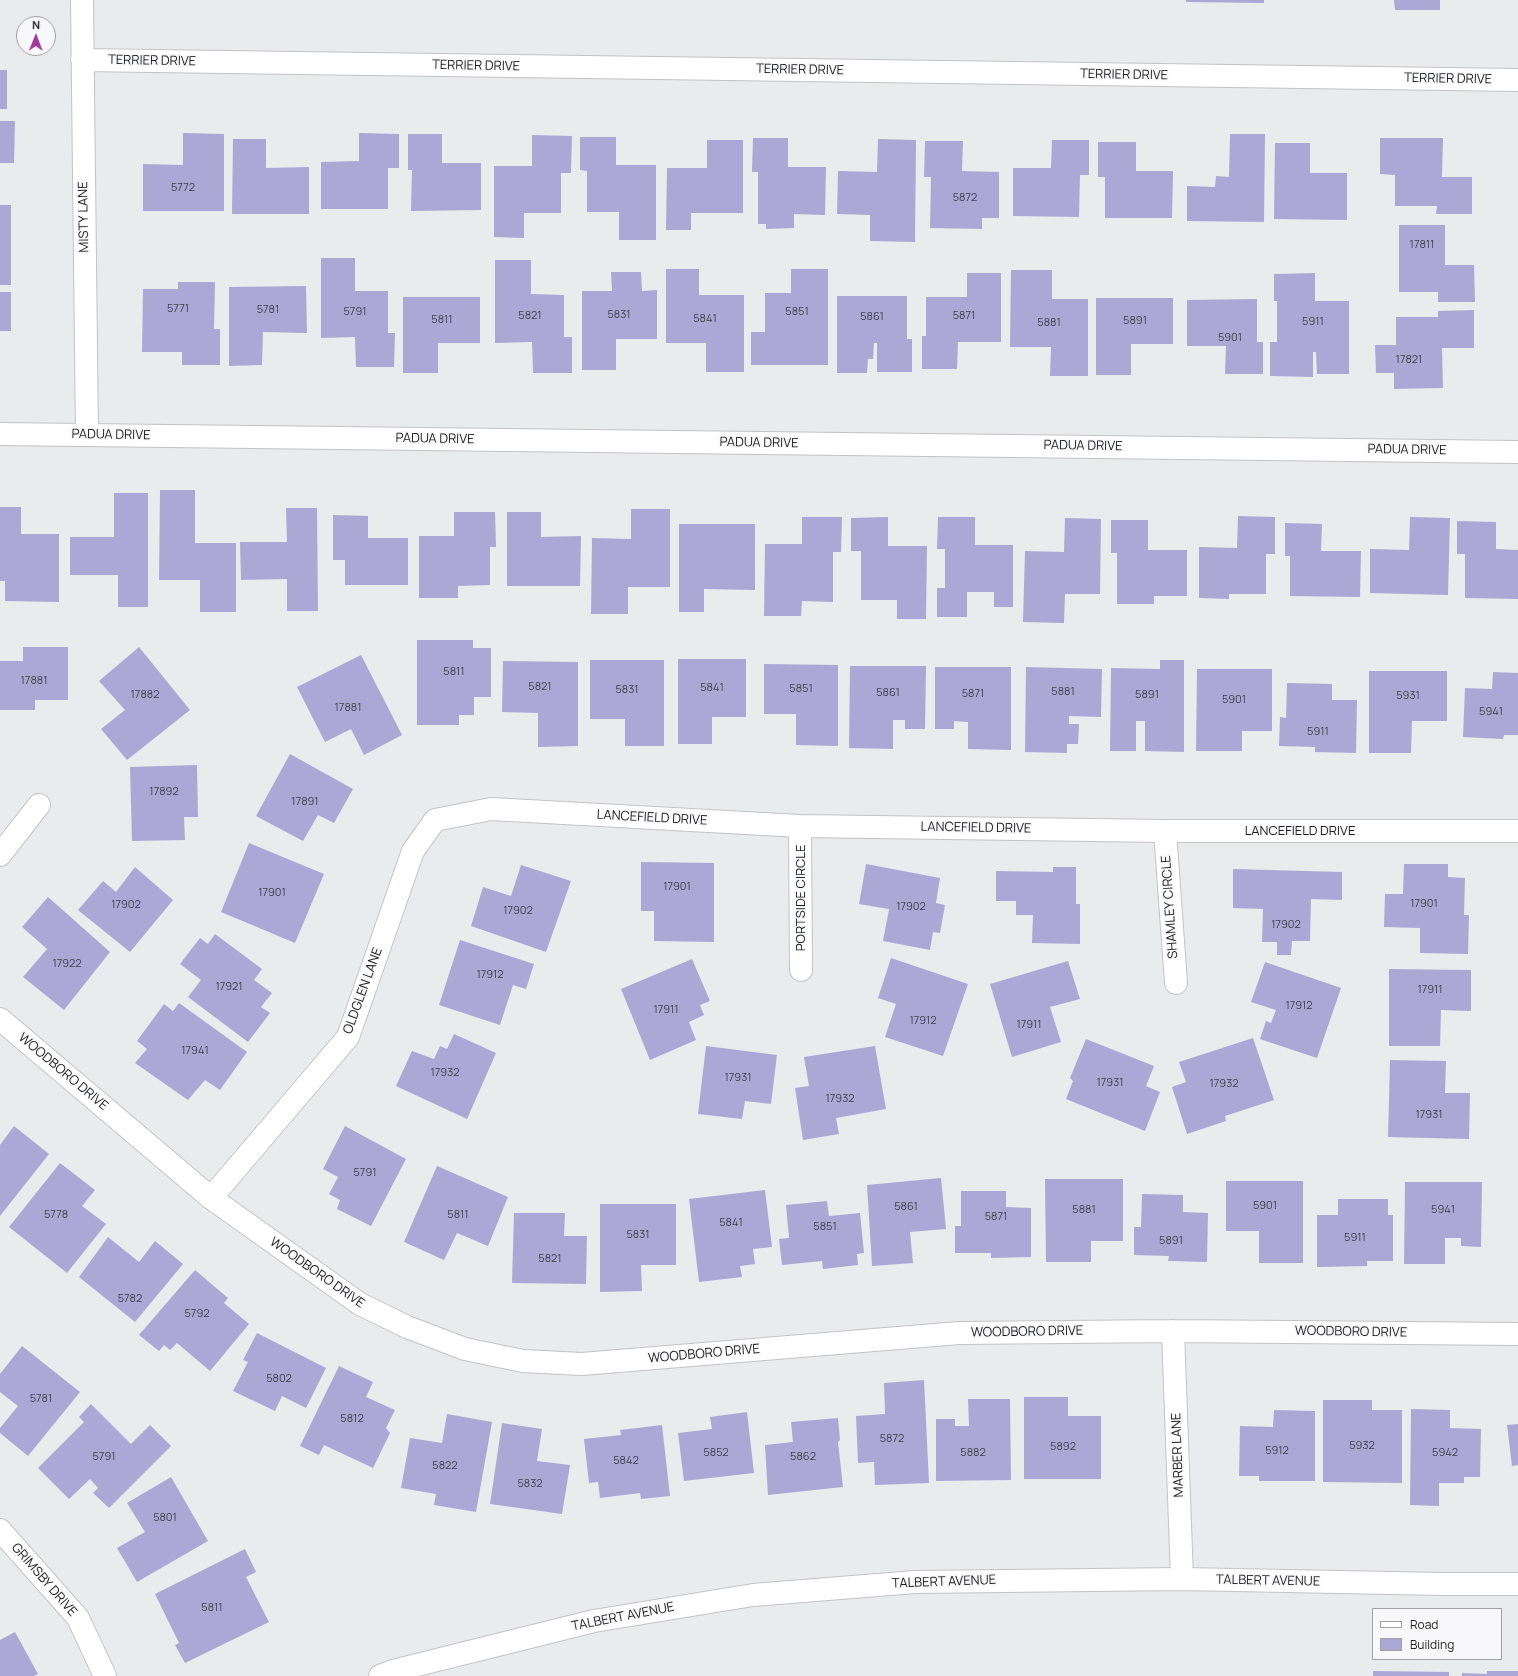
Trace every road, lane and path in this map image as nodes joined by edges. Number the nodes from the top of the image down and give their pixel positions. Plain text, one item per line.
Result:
1 (82, 0) edge
2 (82, 60) junction
3 (1518, 80) edge
4 (0, 434) edge
5 (87, 435) junction
6 (1518, 452) edge
7 (39, 805) dead end
8 (435, 820) joint
9 (800, 826) junction
10 (1165, 831) junction
11 (1518, 831) edge
12 (0, 855) edge
13 (801, 970) dead end
14 (1176, 983) dead end
15 (0, 1019) edge
16 (211, 1198) junction
17 (1173, 1330) junction
18 (1518, 1334) edge
19 (0, 1530) edge
20 (1182, 1579) junction
21 (1518, 1584) edge
22 (105, 1676) edge
23 (380, 1676) edge

1 - 2 street, MISTY LANE
2 - 3 street, TERRIER DRIVE
2 - 5 street, MISTY LANE
4 - 5 street, PADUA DRIVE
5 - 6 street, PADUA DRIVE
7 - 12 street
8 - 9 street, LANCEFIELD DRIVE
8 - 16 street, OLDGLEN LANE
9 - 10 street, LANCEFIELD DRIVE
9 - 13 street, PORTSIDE CIRCLE
10 - 11 street, LANCEFIELD DRIVE
10 - 14 street, SHAMLEY CIRCLE
15 - 16 street, WOODBORO DRIVE
16 - 17 street, WOODBORO DRIVE
17 - 18 street, WOODBORO DRIVE
17 - 20 street, MARBER LANE
19 - 22 street, GRIMSBY DRIVE
20 - 21 street, TALBERT AVENUE
20 - 23 street, TALBERT AVENUE

